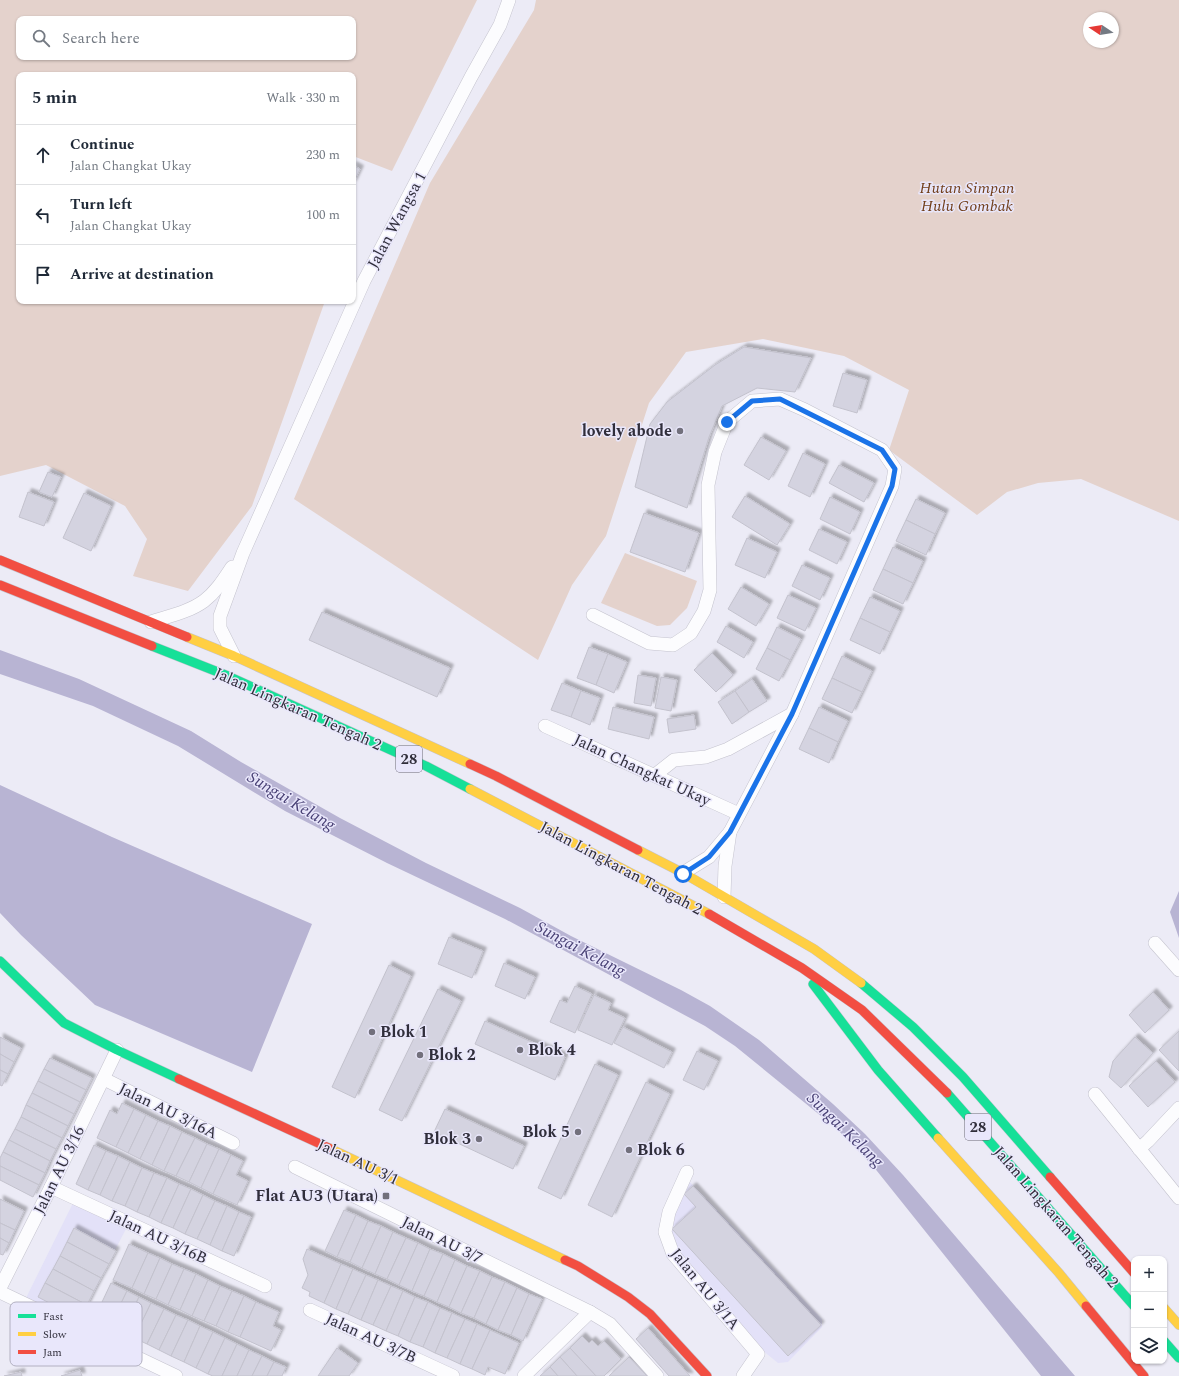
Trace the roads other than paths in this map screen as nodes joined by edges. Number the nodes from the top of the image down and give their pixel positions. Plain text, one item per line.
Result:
1 (509, 0) edge
2 (356, 299) edge
3 (354, 304) edge
4 (243, 553) junction
5 (0, 560) edge
6 (0, 585) edge
7 (593, 615) dead end
8 (152, 622) junction
9 (234, 656) junction
10 (792, 714) junction
11 (546, 726) dead end
12 (655, 775) junction
13 (739, 814) junction
14 (730, 832) junction
15 (683, 874) junction
16 (724, 897) junction
17 (1155, 943) dead end
18 (0, 961) edge
19 (802, 968) junction
20 (1179, 970) edge
21 (117, 1050) junction
22 (104, 1079) junction
23 (1095, 1094) dead end
24 (1179, 1108) edge
25 (233, 1142) dead end
26 (1139, 1149) junction
27 (294, 1167) dead end
28 (687, 1172) dead end
29 (51, 1187) junction
30 (1179, 1198) edge
31 (1131, 1270) edge
32 (265, 1286) dead end
33 (0, 1288) edge
34 (0, 1292) edge
35 (21, 1302) edge
36 (1131, 1303) edge
37 (310, 1310) dead end
38 (1167, 1311) edge
39 (590, 1312) junction
40 (1179, 1325) edge
41 (1167, 1344) edge
42 (1179, 1358) edge
43 (142, 1360) edge
44 (176, 1376) edge
45 (453, 1376) edge
46 (524, 1376) edge
47 (657, 1376) edge
48 (707, 1376) edge
49 (743, 1376) edge
50 (1144, 1376) edge

1 - 2 street, Jalan Wangsa 1
3 - 4 street, Jalan Wangsa 1
4 - 8 street, Jalan Wangsa 1
4 - 9 street, Jalan Wangsa 1
5 - 8 main road, Jalan Lingkaran Tengah 2 / 28
6 - 19 main road, Jalan Lingkaran Tengah 2 / 28
7 - 10 street
8 - 9 main road, Jalan Lingkaran Tengah 2 / 28
9 - 15 main road, Jalan Lingkaran Tengah 2 / 28
10 - 12 street
10 - 13 street
11 - 12 street, Jalan Changkat Ukay
12 - 13 street, Jalan Changkat Ukay
13 - 14 street
14 - 15 street
14 - 16 street
15 - 16 main road, Jalan Lingkaran Tengah 2 / 28
16 - 31 main road, Jalan Lingkaran Tengah 2 / 28
17 - 20 street
18 - 21 main road, Jalan AU 3/1
19 - 36 main road, Jalan Lingkaran Tengah 2 / 28
19 - 50 main road
21 - 22 street, Jalan AU 3/16
21 - 48 main road, Jalan AU 3/1
22 - 25 street, Jalan AU 3/16A
22 - 29 street, Jalan AU 3/16
23 - 26 street
24 - 26 street
26 - 30 street
27 - 39 street, Jalan AU 3/7
28 - 49 street, Jalan AU 3/1A
29 - 32 street, Jalan AU 3/16B
29 - 33 street, Jalan AU 3/16
34 - 35 street
37 - 45 street, Jalan AU 3/7B
38 - 40 main road
39 - 46 street
39 - 47 street, Jalan AU 3/7
41 - 42 main road
43 - 44 street

